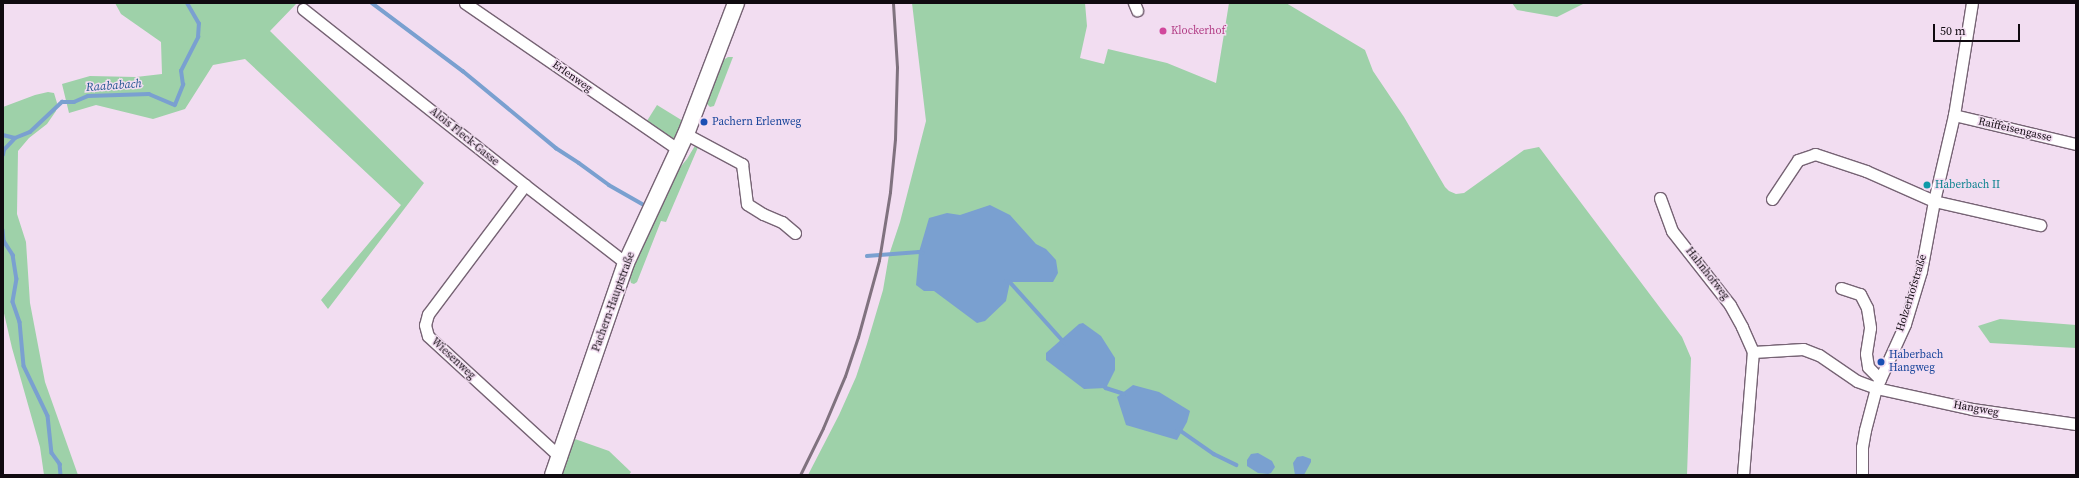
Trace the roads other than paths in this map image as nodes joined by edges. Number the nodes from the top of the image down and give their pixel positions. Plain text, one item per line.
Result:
1 (466, 3) edge
2 (736, 3) edge
3 (1972, 3) edge
4 (303, 9) dead end
5 (1954, 116) junction
6 (686, 134) junction
7 (2076, 144) edge
8 (679, 150) junction
9 (524, 185) junction
10 (1660, 198) dead end
11 (1772, 199) dead end
12 (1934, 201) junction
13 (2040, 225) dead end
14 (795, 233) dead end
15 (626, 263) junction
16 (1841, 288) dead end
17 (1753, 352) junction
18 (1878, 383) junction
19 (2076, 424) edge
20 (561, 458) junction
21 (554, 475) edge
22 (1742, 475) edge
23 (1862, 475) edge

1 - 8 street, Erlenweg
2 - 6 main road, Pachern-Hauptstraße
3 - 5 street, Holzerhofstraße
4 - 9 street, Alois Fleck-Gasse
5 - 7 street, Raiffeisengasse
5 - 12 street, Holzerhofstraße
6 - 8 main road, Pachern-Hauptstraße
6 - 14 street
8 - 15 main road, Pachern-Hauptstraße
9 - 15 street, Alois Fleck-Gasse
9 - 20 street, Wiesenweg
10 - 17 street, Hahnhofweg
11 - 12 street
12 - 13 street
12 - 18 street, Holzerhofstraße
15 - 20 main road, Pachern-Hauptstraße
16 - 18 street
17 - 18 street
17 - 22 street, Hahnhofweg
18 - 19 street, Hangweg
18 - 23 street, Holzerhofstraße
20 - 21 main road, Pachern-Hauptstraße

